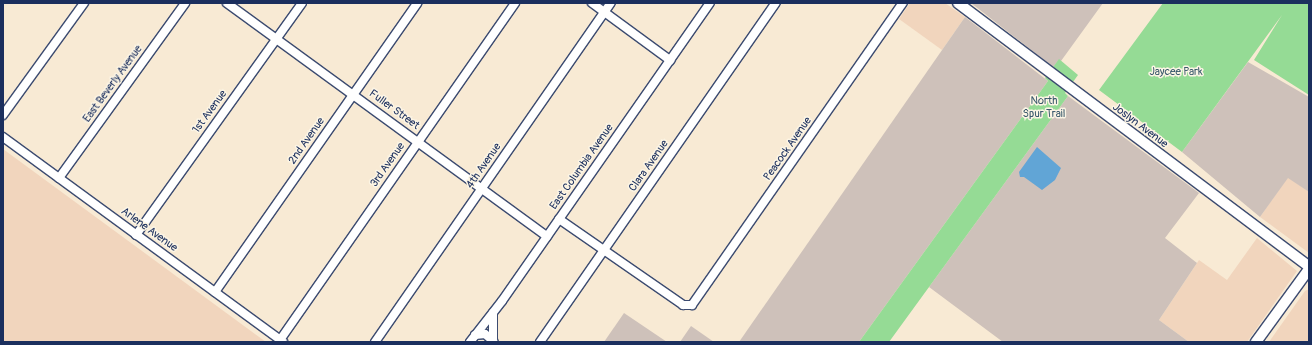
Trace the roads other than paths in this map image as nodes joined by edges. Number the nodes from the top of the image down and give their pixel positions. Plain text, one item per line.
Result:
1 (84, 3) edge
2 (185, 3) edge
3 (227, 3) edge
4 (302, 3) edge
5 (417, 3) edge
6 (515, 3) edge
7 (592, 3) edge
8 (611, 3) edge
9 (710, 3) edge
10 (776, 3) edge
11 (903, 3) edge
12 (958, 3) edge
13 (604, 12) junction
14 (276, 39) junction
15 (670, 60) junction
16 (353, 95) junction
17 (3, 115) edge
18 (3, 137) edge
19 (418, 142) junction
20 (59, 178) junction
21 (482, 188) junction
22 (559, 219) junction
23 (136, 235) junction
24 (547, 236) junction
25 (604, 250) junction
26 (1309, 268) edge
27 (215, 292) junction
28 (493, 313) junction
29 (472, 339) edge
30 (281, 341) edge
31 (493, 341) edge
32 (375, 342) edge
33 (540, 342) edge
34 (1256, 342) edge

1 - 17 street
2 - 20 street, East Beverly Avenue
3 - 14 street, Fuller Street
4 - 14 street, 1st Avenue
5 - 16 street, 2nd Avenue
6 - 19 street, 3rd Avenue
7 - 13 street
8 - 13 street, 4th Avenue
9 - 15 street, East Columbia Avenue
10 - 25 street, Clara Avenue
11 - 25 street, Peacock Avenue
12 - 26 main road, Joslyn Avenue
13 - 15 street
13 - 21 street, 4th Avenue
14 - 16 street, Fuller Street
14 - 23 street, 1st Avenue
15 - 22 street, East Columbia Avenue
16 - 19 street, Fuller Street
16 - 27 street, 2nd Avenue
18 - 20 street, Arlene Avenue
19 - 21 street, Fuller Street
19 - 30 street, 3rd Avenue
20 - 23 street, Arlene Avenue
21 - 24 street, Fuller Street
21 - 32 street, 4th Avenue
22 - 24 street, East Columbia Avenue
22 - 25 street
23 - 27 street, Arlene Avenue
24 - 28 street, East Columbia Avenue
25 - 33 street, Clara Avenue
26 - 34 main road
27 - 30 street, Arlene Avenue
28 - 29 street, East Columbia Avenue
28 - 31 street
29 - 31 street

